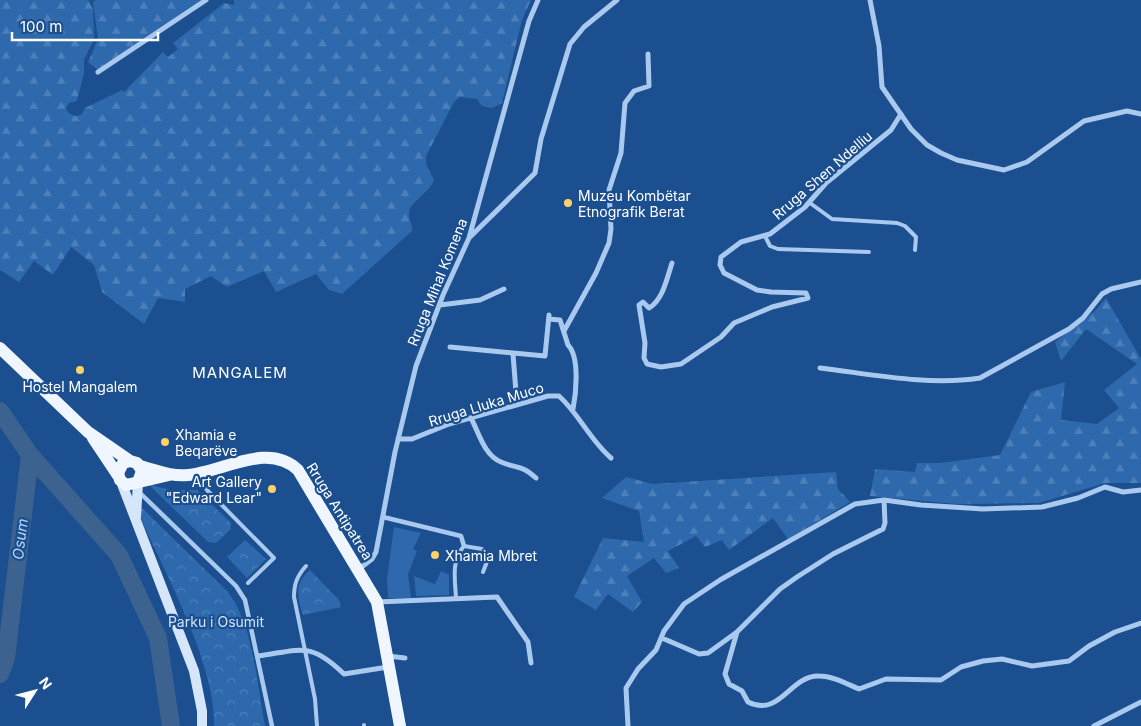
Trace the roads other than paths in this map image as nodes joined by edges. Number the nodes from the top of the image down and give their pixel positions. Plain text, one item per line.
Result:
1 (206, 0) edge
2 (538, 0) edge
3 (617, 0) edge
4 (870, 0) edge
5 (648, 54) dead end
6 (98, 72) dead end
7 (901, 114) junction
8 (1141, 114) edge
9 (810, 202) junction
10 (765, 236) junction
11 (469, 238) junction
12 (915, 250) dead end
13 (869, 252) dead end
14 (672, 263) dead end
15 (1141, 282) edge
16 (504, 289) dead end
17 (440, 305) junction
18 (564, 330) junction
19 (0, 348) edge
20 (450, 348) dead end
21 (513, 354) junction
22 (820, 368) dead end
23 (517, 405) junction
24 (573, 409) junction
25 (471, 418) junction
26 (88, 432) junction
27 (398, 439) junction
28 (611, 458) dead end
29 (135, 463) junction
30 (198, 474) junction
31 (169, 475) junction
32 (119, 477) junction
33 (536, 478) dead end
34 (138, 490) junction
35 (1141, 490) edge
36 (884, 500) junction
37 (383, 517) junction
38 (464, 546) junction
39 (306, 566) dead end
40 (359, 569) junction
41 (483, 572) dead end
42 (248, 583) dead end
43 (456, 598) junction
44 (377, 602) junction
45 (1141, 623) edge
46 (737, 632) junction
47 (662, 638) junction
48 (305, 649) junction
49 (258, 656) junction
50 (405, 658) dead end
51 (388, 661) junction
52 (531, 663) dead end
53 (1141, 702) edge
54 (202, 726) edge
55 (272, 726) edge
56 (317, 726) edge
57 (400, 726) edge
58 (628, 726) edge
59 (1094, 726) edge

1 - 6 street
2 - 11 street, Rruga Mihal Komena
3 - 11 street
4 - 7 street
5 - 18 street
7 - 8 street
7 - 9 street, Rruga Shen Ndelliu
9 - 10 street, Rruga Shen Ndelliu
9 - 12 lane
10 - 13 lane
10 - 14 street, Rruga Shen Ndelliu
11 - 17 street, Rruga Mihal Komena
15 - 22 street
16 - 17 street
17 - 27 street, Rruga Mihal Komena
18 - 21 street
18 - 24 street
19 - 26 main road, Rruga Antipatrea
20 - 21 street
21 - 23 street
23 - 24 street, Rruga Lluka Muco
23 - 25 street, Rruga Lluka Muco
24 - 28 street, Rruga Lluka Muco
25 - 27 street, Rruga Lluka Muco
25 - 33 street
26 - 29 main road, Rruga Antipatrea
26 - 32 main road
27 - 37 street, Rruga Mihal Komena
29 - 31 main road, Rruga Antipatrea
29 - 32 main road
29 - 34 main road
30 - 31 main road, Rruga Antipatrea
30 - 40 main road, Rruga Antipatrea
30 - 42 lane
31 - 34 main road
32 - 34 main road
34 - 49 street
34 - 54 main road
35 - 36 street
36 - 46 street
36 - 47 street
37 - 38 street
37 - 40 street, Rruga Mihal Komena
38 - 41 lane
38 - 43 lane
39 - 48 lane
40 - 44 main road, Rruga Antipatrea
43 - 44 street
43 - 52 street
44 - 51 main road, Rruga Antipatrea
45 - 46 street
46 - 47 street
47 - 58 street
48 - 49 street
48 - 51 street
48 - 56 lane
49 - 55 street
50 - 51 street
51 - 57 main road, Rruga Antipatrea
53 - 59 street

